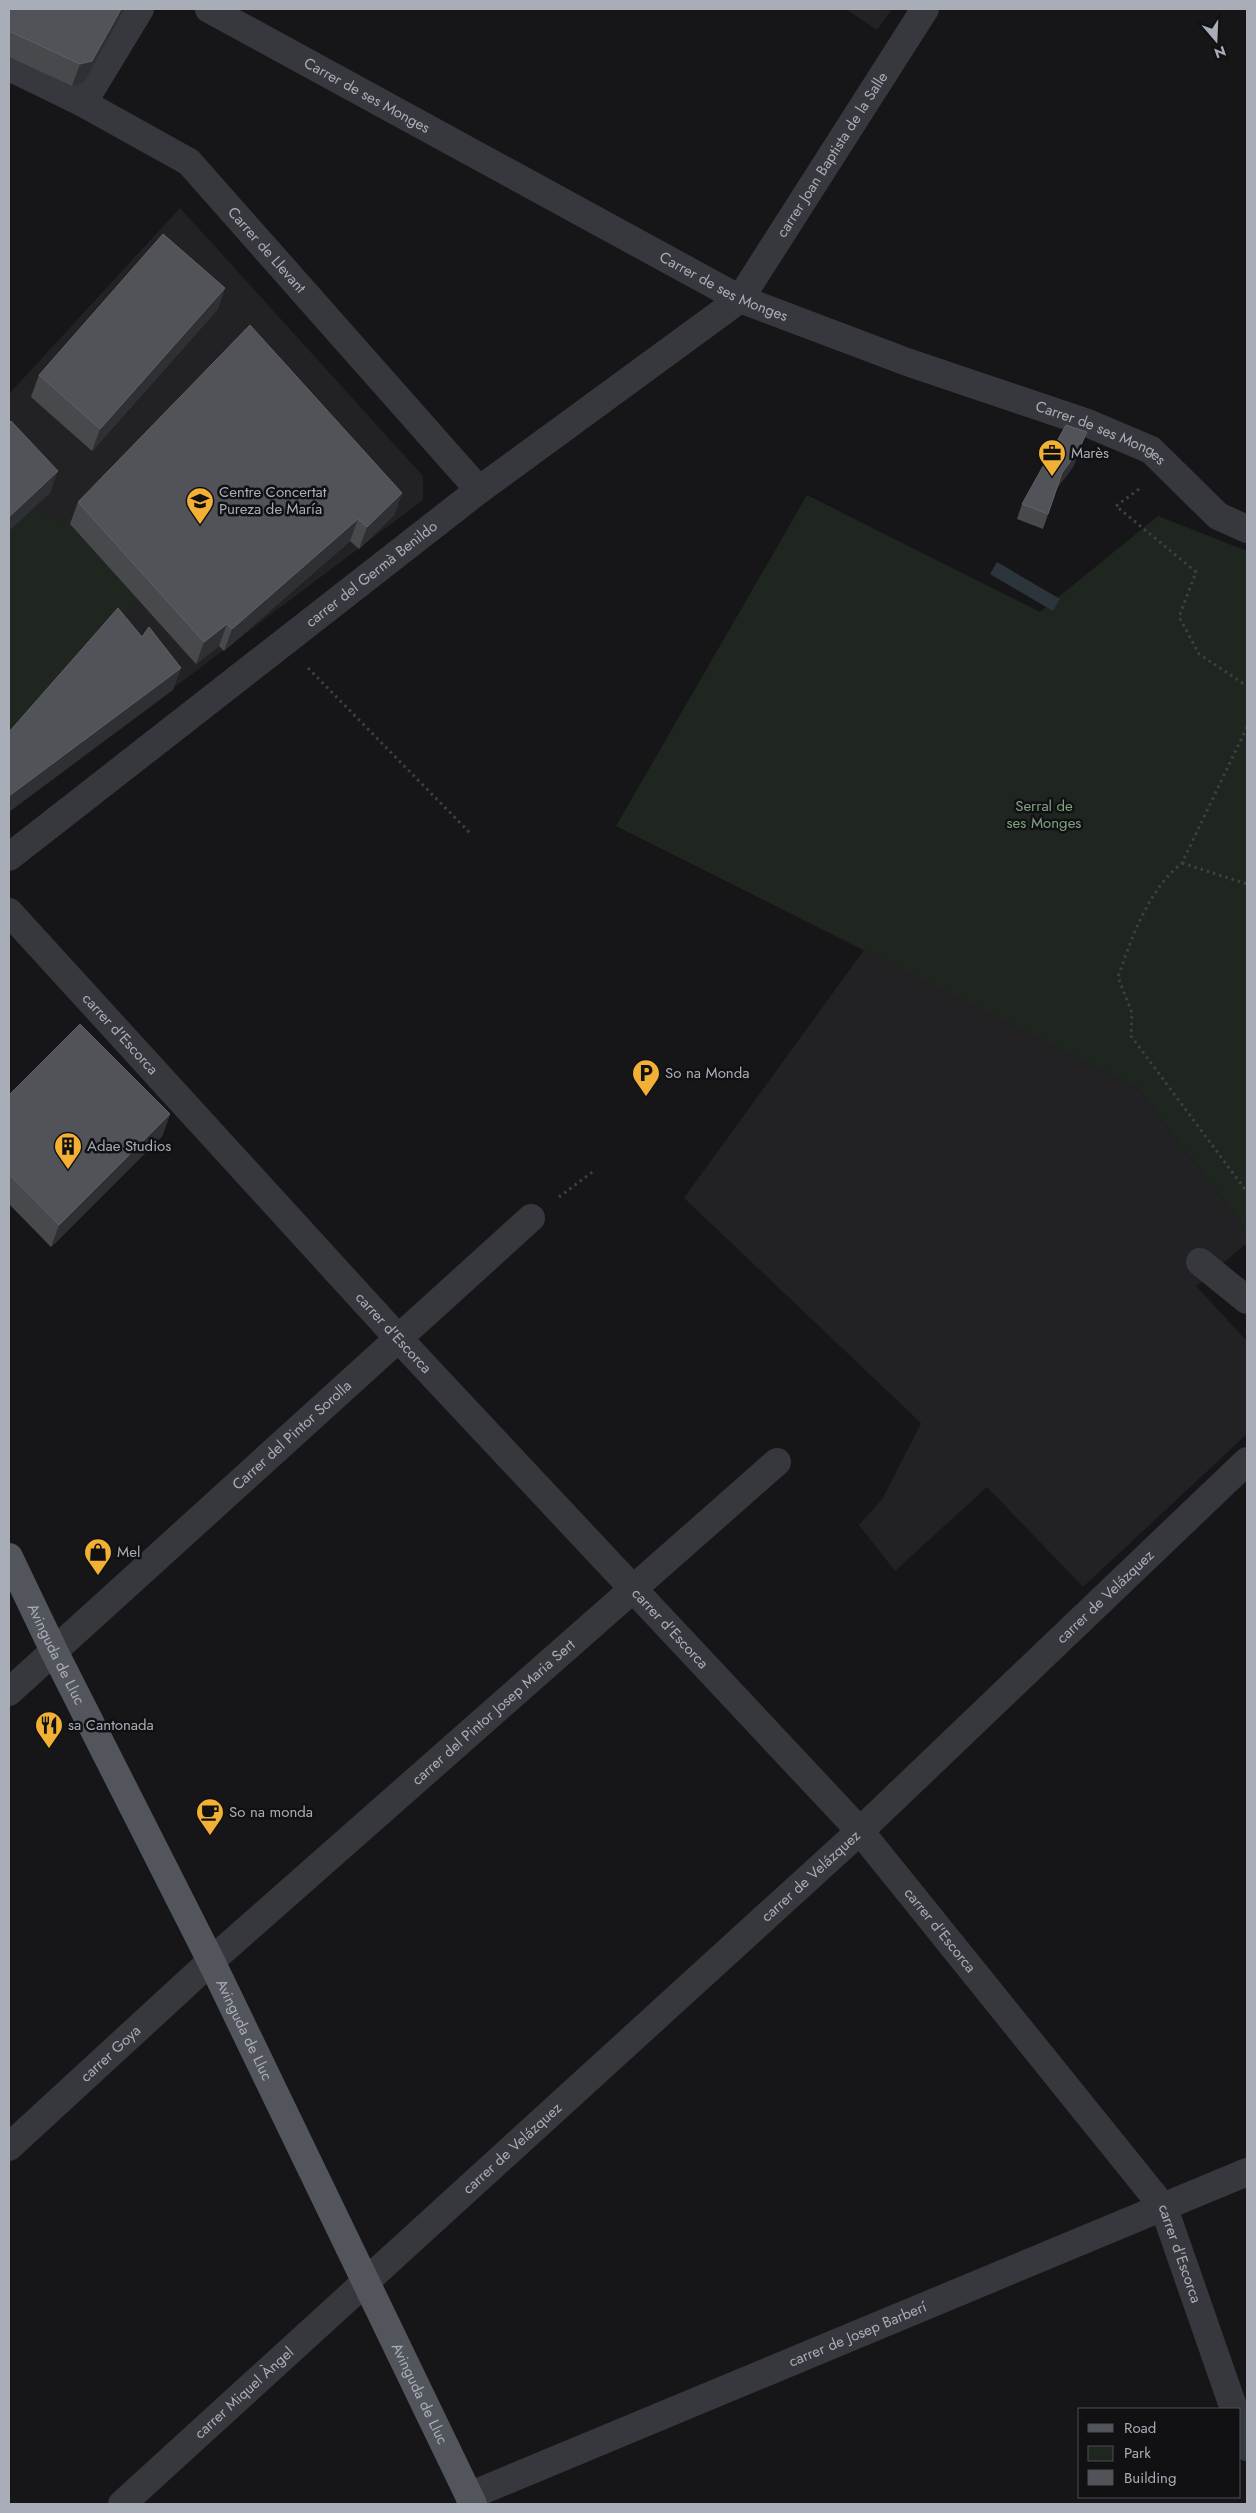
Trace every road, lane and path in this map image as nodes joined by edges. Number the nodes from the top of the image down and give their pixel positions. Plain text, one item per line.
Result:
1 (140, 9) edge
2 (209, 9) edge
3 (925, 9) edge
4 (9, 67) edge
5 (83, 103) junction
6 (740, 299) junction
7 (1168, 466) junction
8 (479, 490) junction
9 (1247, 529) edge
10 (283, 643) junction
11 (1247, 686) edge
12 (1247, 727) edge
13 (471, 834) dead end
14 (9, 857) edge
15 (1182, 863) junction
16 (1247, 884) edge
17 (9, 912) edge
18 (595, 1170) dead end
19 (1247, 1192) edge
20 (531, 1218) joint
21 (1200, 1262) dead end
22 (1247, 1300) edge
23 (398, 1338) junction
24 (1247, 1461) edge
25 (777, 1462) dead end
26 (9, 1557) edge
27 (632, 1591) junction
28 (54, 1651) junction
29 (9, 1692) edge
30 (860, 1831) junction
31 (211, 1961) junction
32 (9, 2146) edge
33 (1247, 2172) edge
34 (1164, 2208) junction
35 (367, 2283) junction
36 (1234, 2408) edge
37 (1241, 2428) edge
38 (1247, 2447) edge
39 (471, 2500) edge
40 (122, 2504) edge

1 - 5 street
2 - 6 street, Carrer de ses Monges
3 - 6 street, carrer Joan Baptista de la Salle
4 - 5 street, Carrer de Llevant
5 - 8 street, Carrer de Llevant
6 - 7 street, Carrer de ses Monges
6 - 8 street, carrer del Germà Benildo
7 - 9 street, Carrer de ses Monges
7 - 11 path
8 - 10 street, carrer del Germà Benildo
10 - 13 path
10 - 14 street, carrer del Germà Benildo
12 - 15 path
15 - 16 path
15 - 19 path
17 - 23 street, carrer d'Escorca
18 - 20 path
20 - 23 street, Carrer del Pintor Sorolla
21 - 22 street
23 - 27 street, carrer d'Escorca
23 - 28 street, Carrer del Pintor Sorolla
24 - 30 street, carrer de Velázquez
25 - 27 street, carrer del Pintor Josep Maria Sert
26 - 28 main road, Avinguda de Lluc
27 - 30 street, carrer d'Escorca
27 - 31 street, carrer del Pintor Josep Maria Sert
28 - 29 street, Carrer del Pintor Sorolla
28 - 31 main road, Avinguda de Lluc
30 - 34 street, carrer d'Escorca
30 - 35 street, carrer de Velázquez
31 - 32 street, carrer Goya
31 - 35 main road, Avinguda de Lluc
33 - 34 street, carrer de Josep Barberí
34 - 36 street, carrer d'Escorca
34 - 39 street, carrer de Josep Barberí
35 - 39 main road, Avinguda de Lluc
35 - 40 street, carrer Miquel Àngel
37 - 38 street

